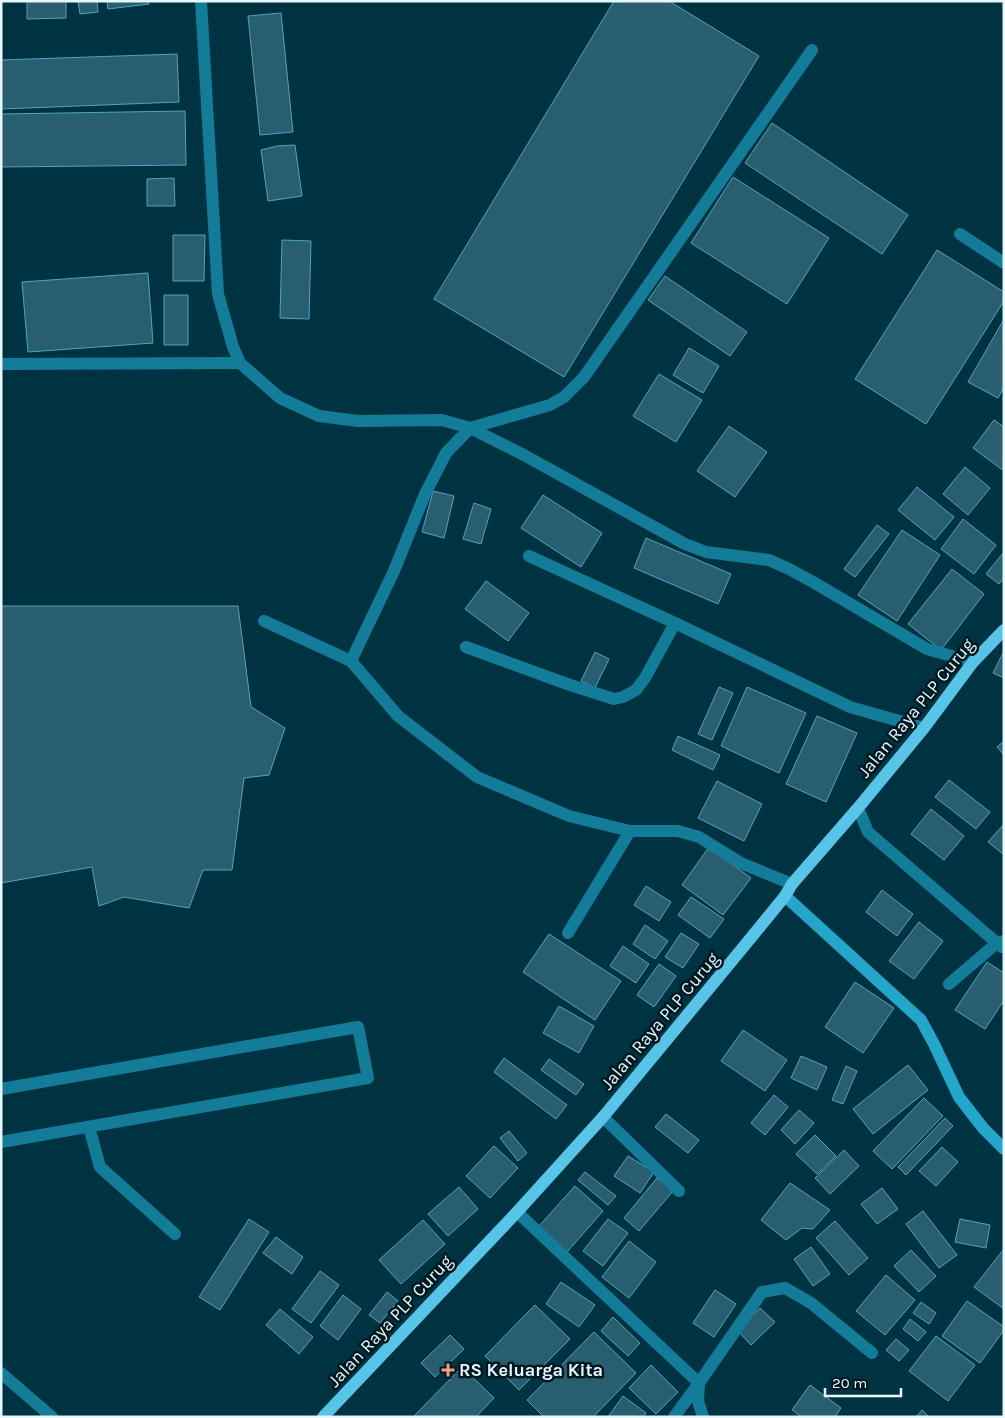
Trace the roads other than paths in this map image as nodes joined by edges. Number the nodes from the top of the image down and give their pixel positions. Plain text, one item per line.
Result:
1 (201, 1) edge
2 (812, 50) dead end
3 (960, 234) dead end
4 (1004, 263) edge
5 (240, 363) junction
6 (4, 364) dead end
7 (470, 428) junction
8 (529, 556) dead end
9 (264, 621) dead end
10 (675, 623) junction
11 (1004, 630) edge
12 (466, 647) dead end
13 (351, 661) junction
14 (973, 662) junction
15 (924, 728) junction
16 (858, 808) junction
17 (630, 831) junction
18 (792, 884) junction
19 (785, 896) junction
20 (568, 933) dead end
21 (1002, 944) edge
22 (949, 984) dead end
23 (1, 1090) edge
24 (603, 1117) junction
25 (89, 1127) junction
26 (1, 1142) edge
27 (1004, 1149) edge
28 (679, 1191) dead end
29 (517, 1212) junction
30 (174, 1234) dead end
31 (872, 1353) dead end
32 (1, 1373) edge
33 (699, 1383) junction
34 (52, 1417) edge
35 (323, 1417) edge
36 (674, 1417) edge
37 (703, 1417) edge

1 - 5 street
2 - 7 street
3 - 4 street
5 - 6 street
5 - 7 street
7 - 13 street
7 - 14 street
8 - 10 street
9 - 13 street
10 - 12 street
10 - 15 street
11 - 14 main road, Jalan Raya PLP Curug
13 - 17 street
14 - 15 main road, Jalan Raya PLP Curug
15 - 16 main road, Jalan Raya PLP Curug
16 - 18 main road, Jalan Raya PLP Curug
16 - 21 street
17 - 18 street
17 - 20 street
18 - 19 main road, Jalan Raya PLP Curug
19 - 24 main road, Jalan Raya PLP Curug
19 - 27 street
21 - 22 street
23 - 25 street
24 - 28 street
24 - 29 main road, Jalan Raya PLP Curug
25 - 26 street
25 - 30 street
29 - 33 street
29 - 35 main road, Jalan Raya PLP Curug
31 - 33 street
32 - 34 street
33 - 36 street
33 - 37 street

